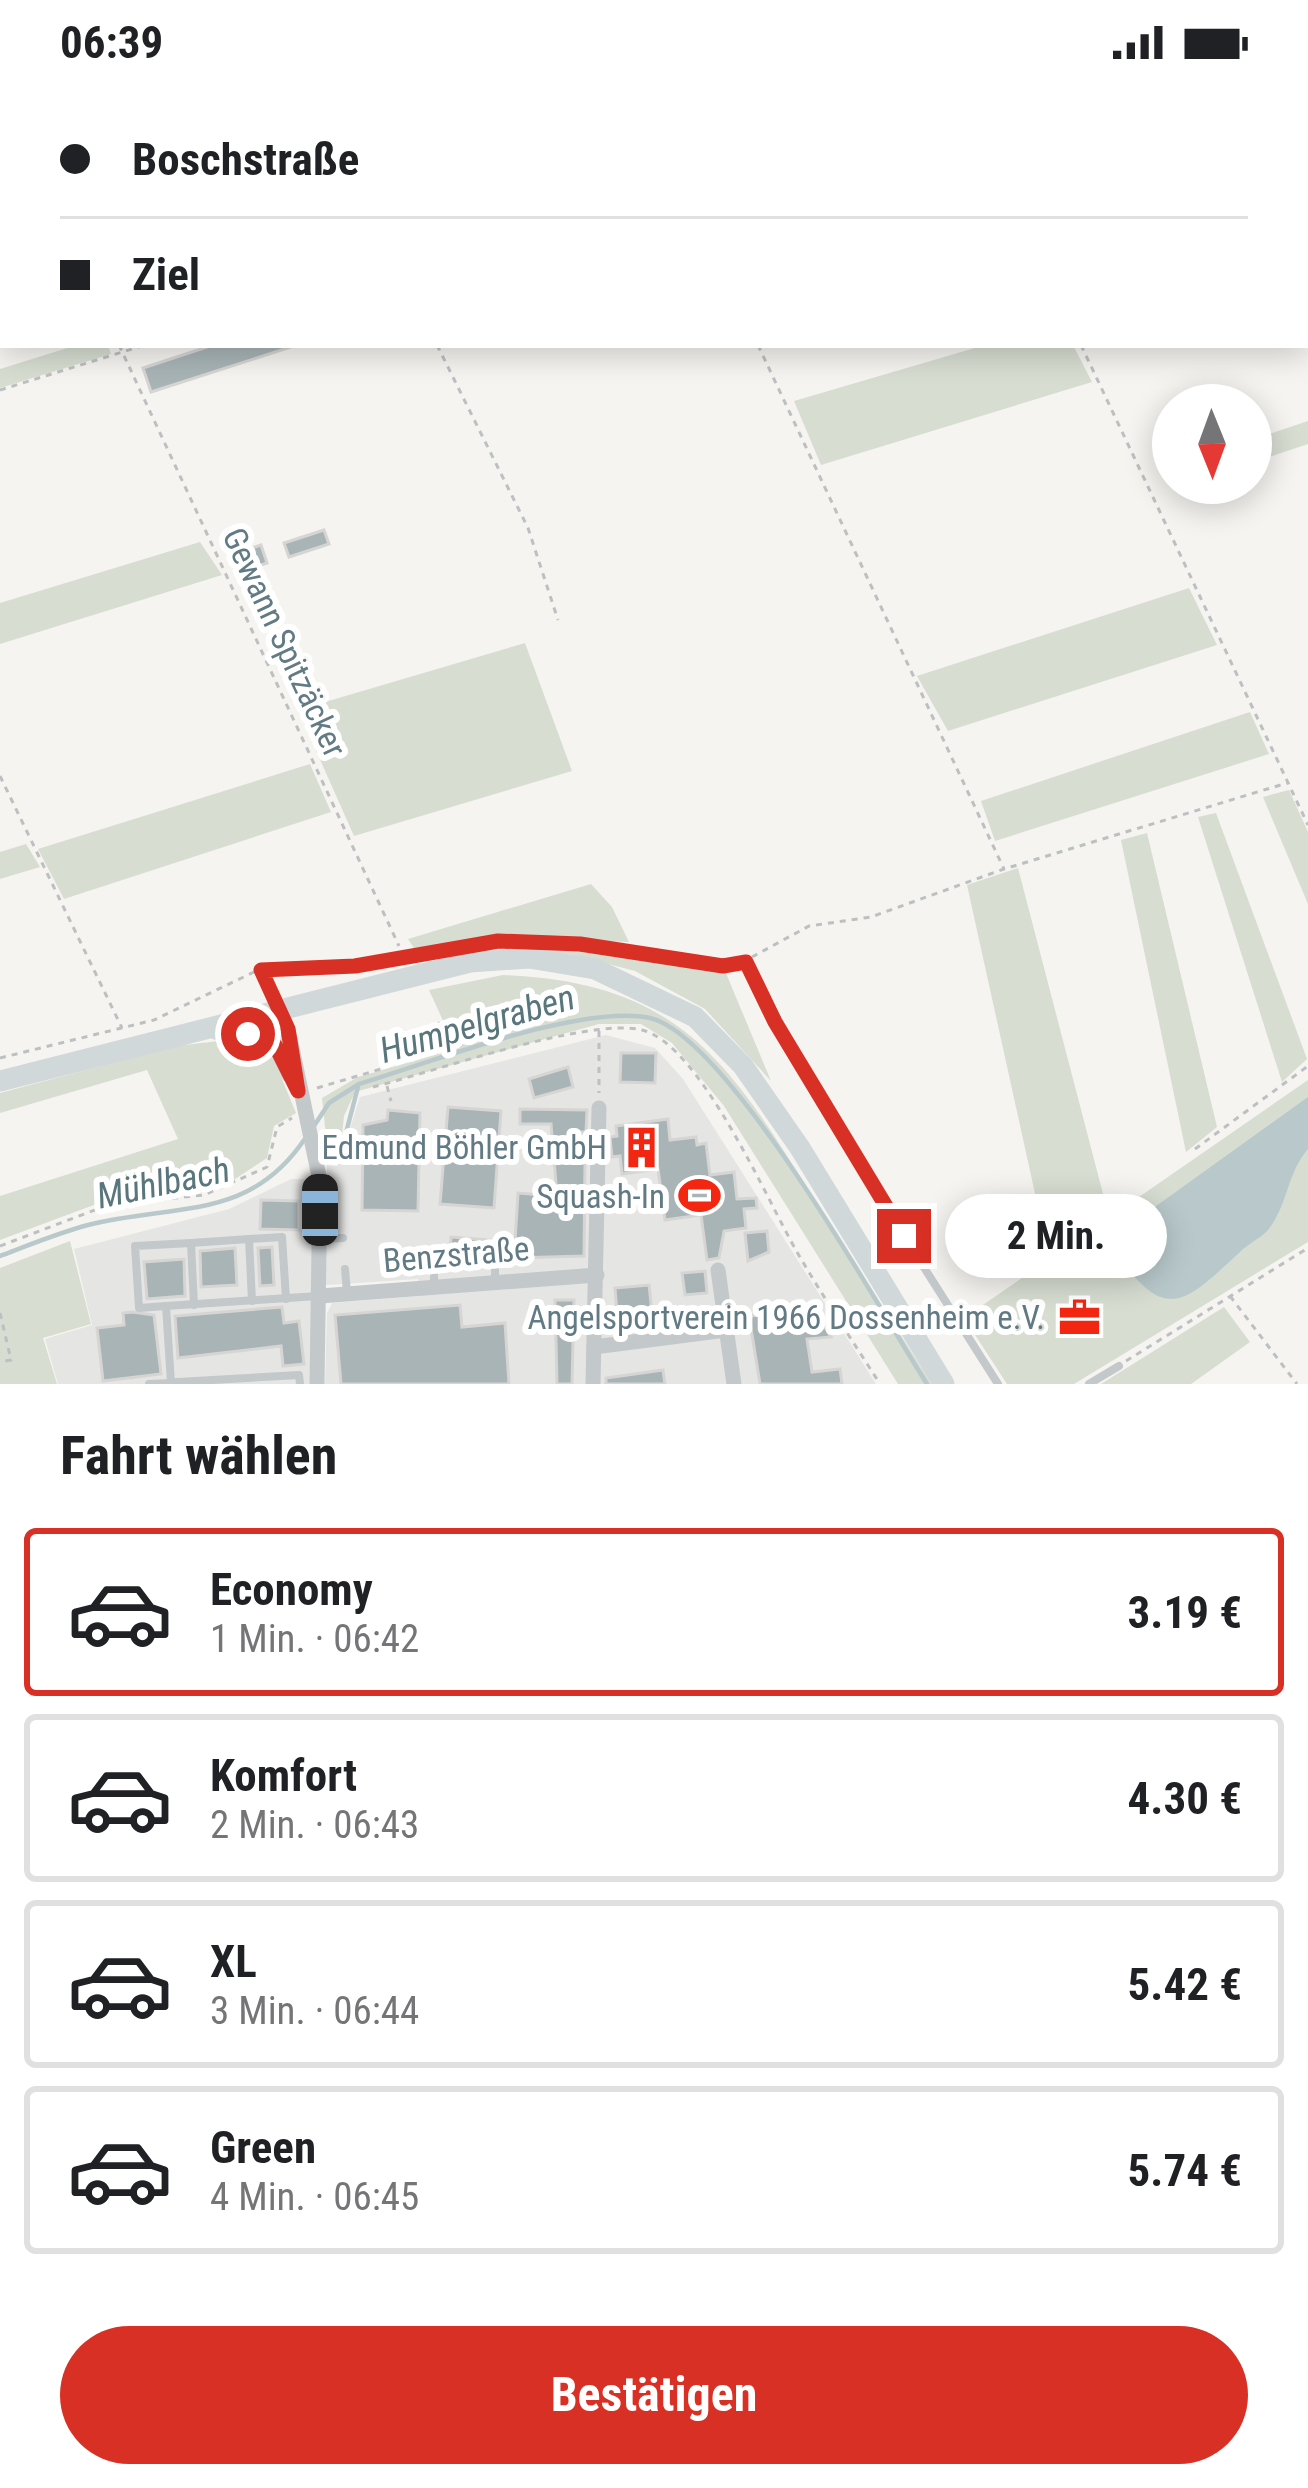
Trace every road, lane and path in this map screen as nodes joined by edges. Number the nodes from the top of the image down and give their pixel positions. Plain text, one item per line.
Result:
1 (120, 348) edge
2 (135, 348) edge
3 (438, 348) edge
4 (759, 348) edge
5 (1082, 348) edge
6 (122, 352) junction
7 (0, 390) edge
8 (558, 620) dead end
9 (0, 776) edge
10 (1287, 783) junction
11 (1308, 825) edge
12 (1004, 869) junction
13 (401, 954) junction
14 (746, 962) junction
15 (261, 970) junction
16 (275, 1009) junction
17 (556, 1016) dead end
18 (438, 1022) dead end
19 (122, 1028) junction
20 (209, 1028) junction
21 (599, 1029) junction
22 (275, 1045) junction
23 (448, 1048) junction
24 (0, 1058) edge
25 (1308, 1066) edge
26 (0, 1081) edge
27 (386, 1084) junction
28 (374, 1087) dead end
29 (392, 1101) dead end
30 (302, 1105) junction
31 (599, 1108) joint
32 (1195, 1149) dead end
33 (344, 1238) dead end
34 (249, 1239) junction
35 (321, 1239) junction
36 (190, 1243) junction
37 (0, 1246) edge
38 (1308, 1248) edge
39 (434, 1258) dead end
40 (345, 1269) dead end
41 (718, 1270) dead end
42 (597, 1274) junction
43 (434, 1286) junction
44 (346, 1294) junction
45 (320, 1296) junction
46 (1230, 1296) junction
47 (286, 1299) junction
48 (253, 1301) junction
49 (194, 1305) junction
50 (166, 1306) junction
51 (0, 1313) edge
52 (726, 1330) junction
53 (594, 1347) junction
54 (0, 1362) edge
55 (1119, 1366) joint
56 (175, 1383) edge
57 (149, 1384) edge
58 (300, 1384) edge
59 (317, 1384) edge
60 (593, 1384) edge
61 (734, 1384) edge
62 (880, 1384) edge
63 (944, 1384) edge
64 (998, 1384) edge
65 (1089, 1384) edge
66 (1297, 1384) edge

1 - 6 path, Gewann Spitzäcker
2 - 6 path
3 - 8 path
4 - 12 path
5 - 10 path
6 - 7 path
6 - 13 path, Gewann Spitzäcker
9 - 19 path
10 - 11 path
10 - 12 path
12 - 14 path
13 - 14 lane
13 - 15 lane
14 - 64 lane
15 - 16 lane
15 - 19 path
16 - 20 main road
16 - 22 street
16 - 30 street
16 - 63 main road
17 - 23 path
18 - 23 path
19 - 24 path
20 - 22 main road
20 - 26 main road
21 - 27 path
21 - 31 path
21 - 62 path
22 - 30 street
23 - 30 path
25 - 32 path
27 - 28 path
27 - 29 path
30 - 35 street
30 - 37 path
31 - 42 street
33 - 35 lane
34 - 36 lane
34 - 47 lane
34 - 48 lane
35 - 45 street
36 - 49 lane
36 - 50 lane
38 - 46 path
39 - 43 lane
40 - 44 lane
41 - 52 street
42 - 43 street, Benzstraße
42 - 53 street
43 - 44 street, Benzstraße
44 - 45 street, Benzstraße
45 - 47 lane
45 - 59 street
46 - 55 path
46 - 66 path
47 - 48 lane
48 - 49 lane
49 - 50 lane
50 - 56 lane
51 - 54 path
52 - 53 street
52 - 61 street
53 - 60 street
55 - 65 lane
56 - 57 lane
56 - 58 lane

